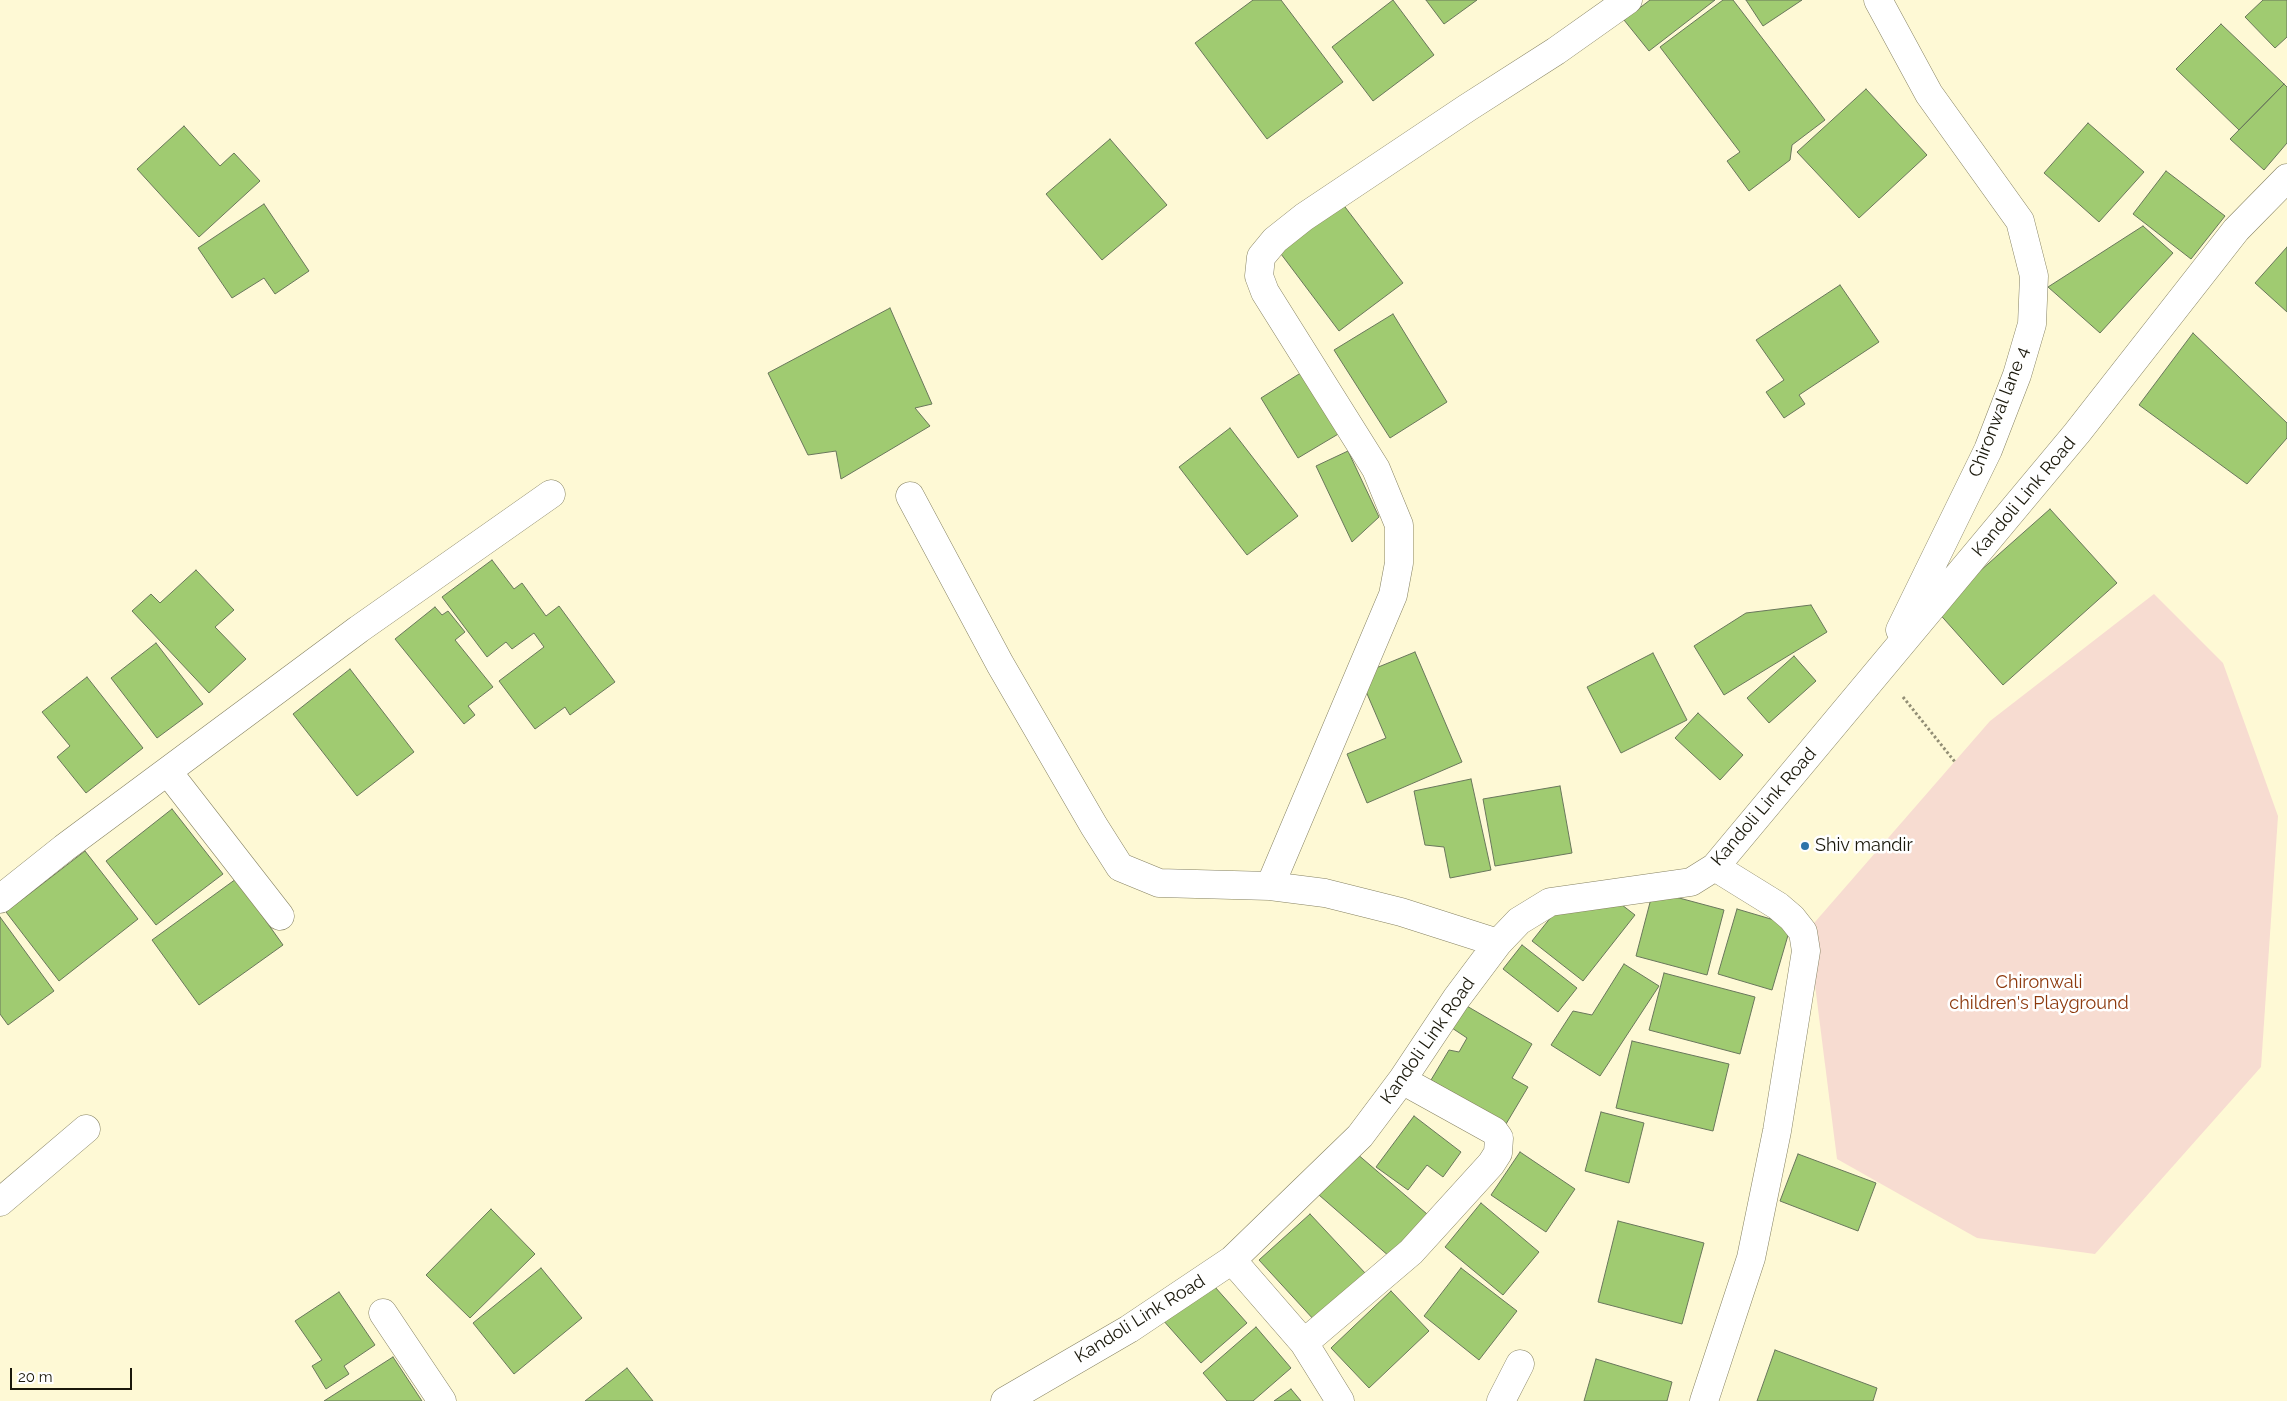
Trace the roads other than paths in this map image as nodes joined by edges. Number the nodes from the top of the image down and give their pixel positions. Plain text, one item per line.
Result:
1 (1628, 0) edge
2 (1878, 0) edge
3 (2287, 178) edge
4 (550, 494) dead end
5 (910, 496) dead end
6 (1881, 668) junction
7 (168, 772) junction
8 (1716, 867) junction
9 (1270, 886) junction
10 (0, 900) edge
11 (280, 916) dead end
12 (1498, 943) junction
13 (1402, 1080) junction
14 (86, 1129) dead end
15 (0, 1202) edge
16 (1232, 1260) junction
17 (383, 1313) dead end
18 (1304, 1343) junction
19 (1520, 1364) dead end
20 (442, 1401) edge
21 (1005, 1401) edge
22 (1340, 1401) edge
23 (1501, 1401) edge
24 (1704, 1401) edge

1 - 9 street
2 - 6 street, Chironwal lane 4
3 - 6 street, Kandoli Link Road
4 - 7 street
5 - 9 street
6 - 8 street, Kandoli Link Road
7 - 10 street
7 - 11 street
8 - 12 street, Kandoli Link Road
8 - 24 street
9 - 12 street
12 - 13 street, Kandoli Link Road
13 - 16 street, Kandoli Link Road
13 - 18 street
14 - 15 street
16 - 18 street
16 - 21 street, Kandoli Link Road
17 - 20 street
18 - 22 street
19 - 23 street

